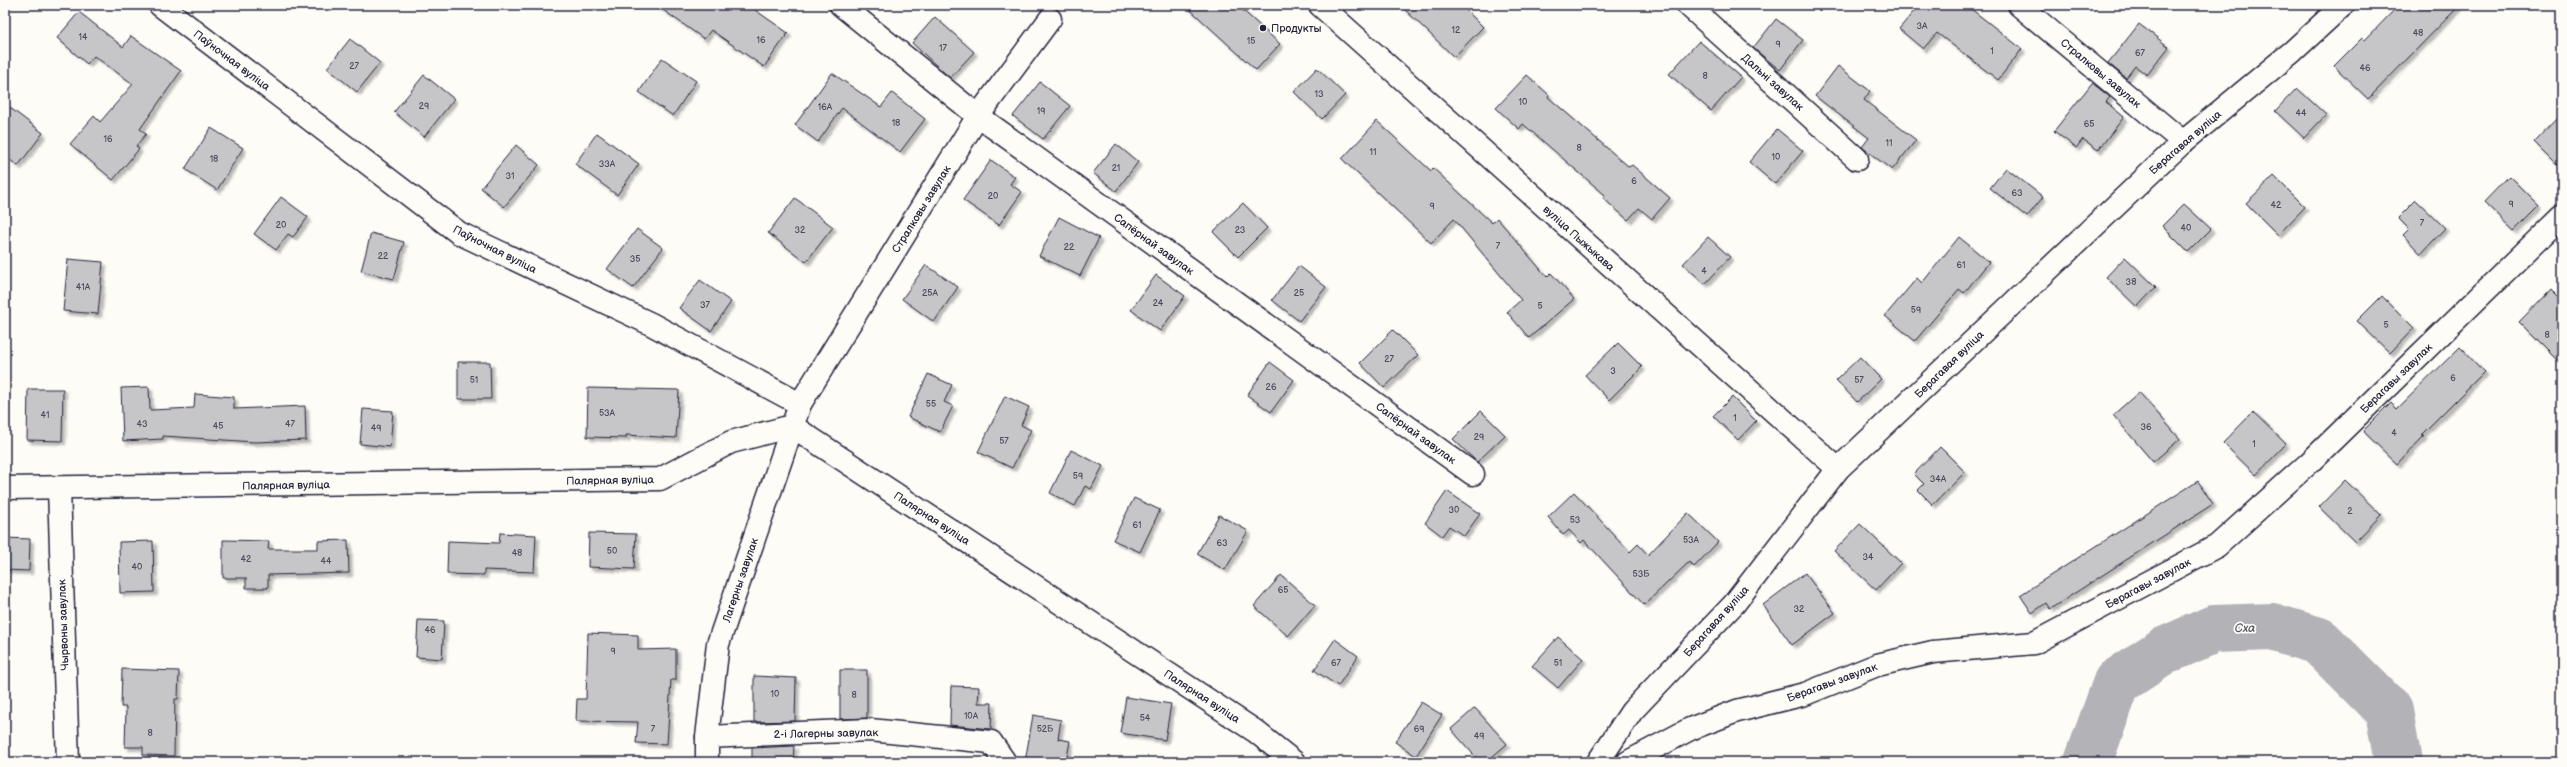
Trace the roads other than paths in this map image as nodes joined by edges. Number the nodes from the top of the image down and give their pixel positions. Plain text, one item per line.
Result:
1 (160, 5) edge
2 (841, 5) edge
3 (1320, 5) edge
4 (1688, 5) edge
5 (2019, 5) edge
6 (2343, 5) edge
7 (1050, 19) dead end
8 (978, 116) junction
9 (2183, 142) junction
10 (1857, 159) dead end
11 (2562, 216) edge
12 (800, 404) junction
13 (792, 426) junction
14 (1838, 469) junction
15 (1472, 474) dead end
16 (5, 488) edge
17 (59, 488) junction
18 (707, 737) junction
19 (68, 762) edge
20 (707, 762) edge
21 (1005, 762) edge
22 (1294, 762) edge
23 (1598, 762) edge
24 (1628, 762) edge

1 - 12 street, Паўночная вуліца
2 - 8 street, Сапёрнай завулак
3 - 14 street, вуліца Пыжыкава
4 - 10 street, Дальні завулак
5 - 9 street, Стралковы завулак
6 - 9 street, Берагавая вуліца
7 - 8 street, Стралковы завулак
8 - 12 street, Стралковы завулак
8 - 15 street, Сапёрнай завулак
9 - 14 street, Берагавая вуліца
11 - 24 street, Берагавы завулак
12 - 13 street, Лагерны завулак
13 - 17 street, Палярная вуліца
13 - 18 street, Лагерны завулак
13 - 22 street, Палярная вуліца
14 - 23 street, Берагавая вуліца
16 - 17 street, Палярная вуліца
17 - 19 street, Чырвоны завулак
18 - 20 street, Лагерны завулак
18 - 21 street, 2-і Лагерны завулак

